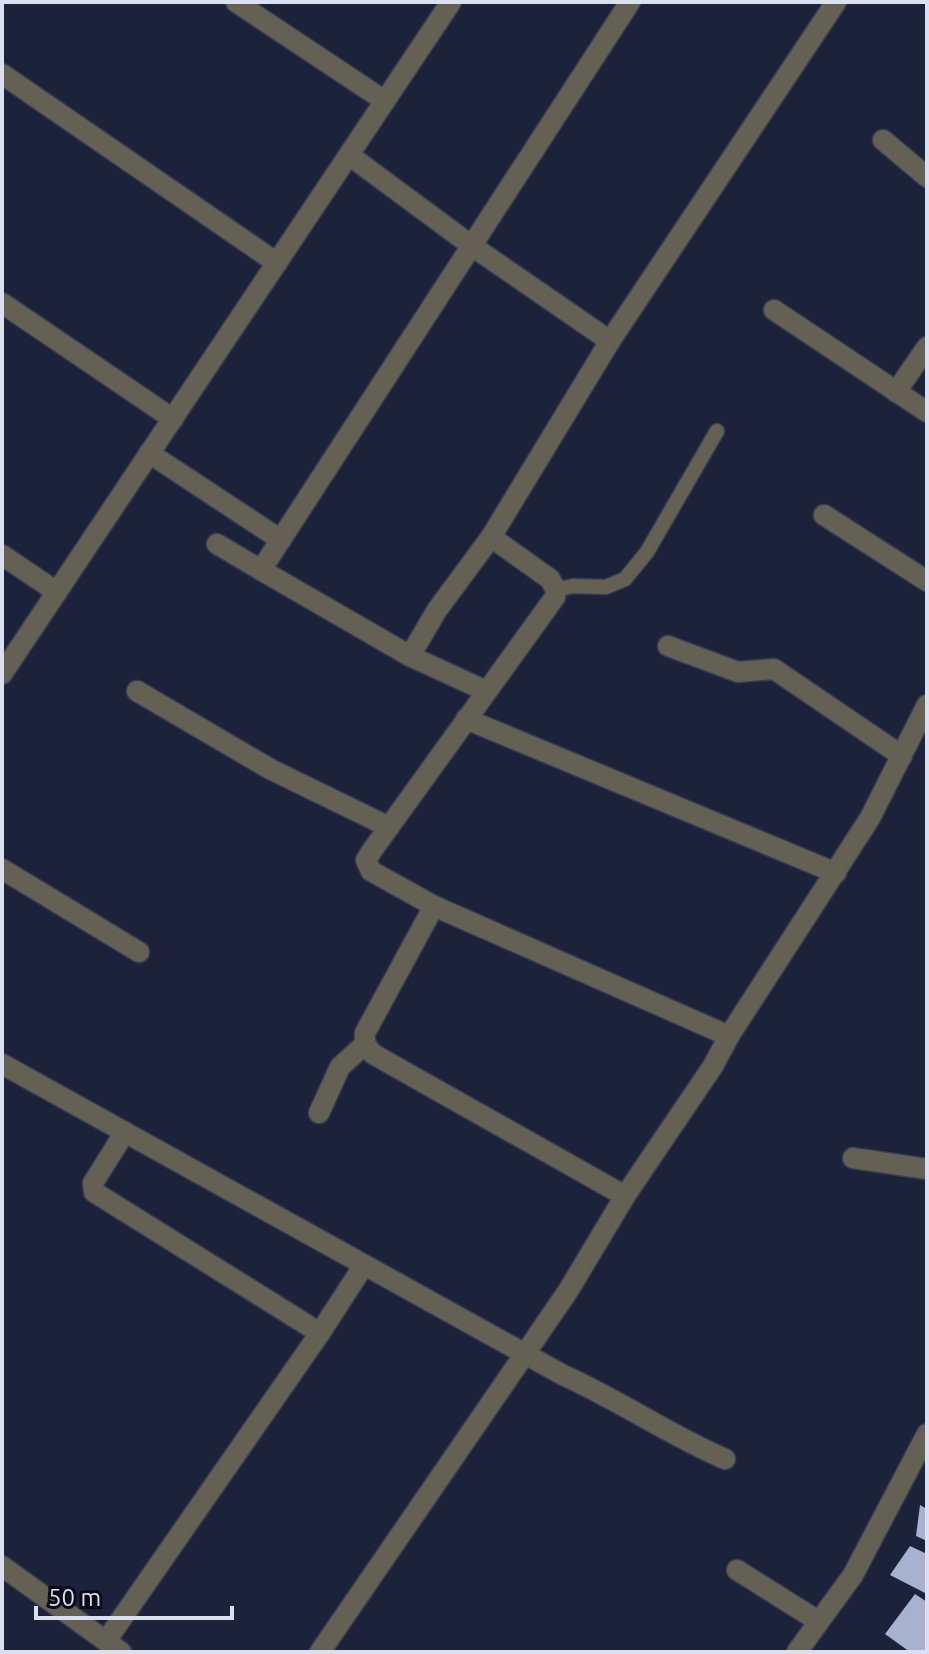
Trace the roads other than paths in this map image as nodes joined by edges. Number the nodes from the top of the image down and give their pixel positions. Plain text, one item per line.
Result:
1 (236, 2) edge
2 (451, 2) edge
3 (630, 2) edge
4 (836, 2) edge
5 (2, 74) edge
6 (385, 101) junction
7 (883, 140) dead end
8 (349, 155) junction
9 (927, 177) edge
10 (472, 246) junction
11 (277, 263) junction
12 (2, 303) edge
13 (774, 310) dead end
14 (610, 341) junction
15 (927, 347) edge
16 (896, 392) junction
17 (927, 412) edge
18 (173, 419) junction
19 (717, 431) dead end
20 (149, 453) junction
21 (824, 515) dead end
22 (491, 537) junction
23 (281, 540) junction
24 (217, 544) dead end
25 (2, 555) edge
26 (261, 570) junction
27 (927, 581) edge
28 (556, 590) junction
29 (57, 592) junction
30 (668, 646) dead end
31 (410, 656) junction
32 (2, 674) edge
33 (137, 691) dead end
34 (486, 691) junction
35 (927, 705) edge
36 (466, 719) junction
37 (902, 756) junction
38 (389, 827) junction
39 (2, 869) edge
40 (836, 873) junction
41 (434, 906) junction
42 (139, 952) dead end
43 (729, 1036) junction
44 (365, 1044) junction
45 (2, 1064) edge
46 (319, 1113) dead end
47 (125, 1132) junction
48 (853, 1158) dead end
49 (927, 1169) edge
50 (625, 1196) junction
51 (364, 1265) junction
52 (320, 1333) junction
53 (525, 1353) junction
54 (927, 1434) edge
55 (725, 1459) dead end
56 (2, 1566) edge
57 (737, 1570) dead end
58 (818, 1621) junction
59 (114, 1647) edge
60 (320, 1652) edge
61 (797, 1652) edge

1 - 6 street
2 - 6 street
3 - 10 street
4 - 14 street
5 - 11 street
6 - 8 street
7 - 9 street
8 - 10 street
8 - 11 street
10 - 14 street
10 - 23 street
11 - 18 street
12 - 18 street
13 - 16 street
14 - 22 street
15 - 16 street
16 - 17 street
18 - 20 street
19 - 28 lane
20 - 23 street
20 - 29 street
21 - 27 street
22 - 28 street
22 - 31 street
23 - 26 street
24 - 26 street
25 - 29 street
26 - 31 street
28 - 34 street
29 - 32 street
30 - 37 street
31 - 34 street
33 - 38 street
34 - 36 street
35 - 37 street
36 - 38 street
36 - 40 street
37 - 40 street
38 - 41 street
39 - 42 street
40 - 43 street
41 - 43 street
41 - 44 street
43 - 50 street
44 - 46 street
44 - 50 street
45 - 47 street
47 - 51 street
47 - 52 street
48 - 49 street
50 - 53 street
51 - 52 street
51 - 53 street
52 - 59 street
53 - 55 street
53 - 60 street
54 - 58 street
56 - 59 street
57 - 58 street
58 - 61 street

